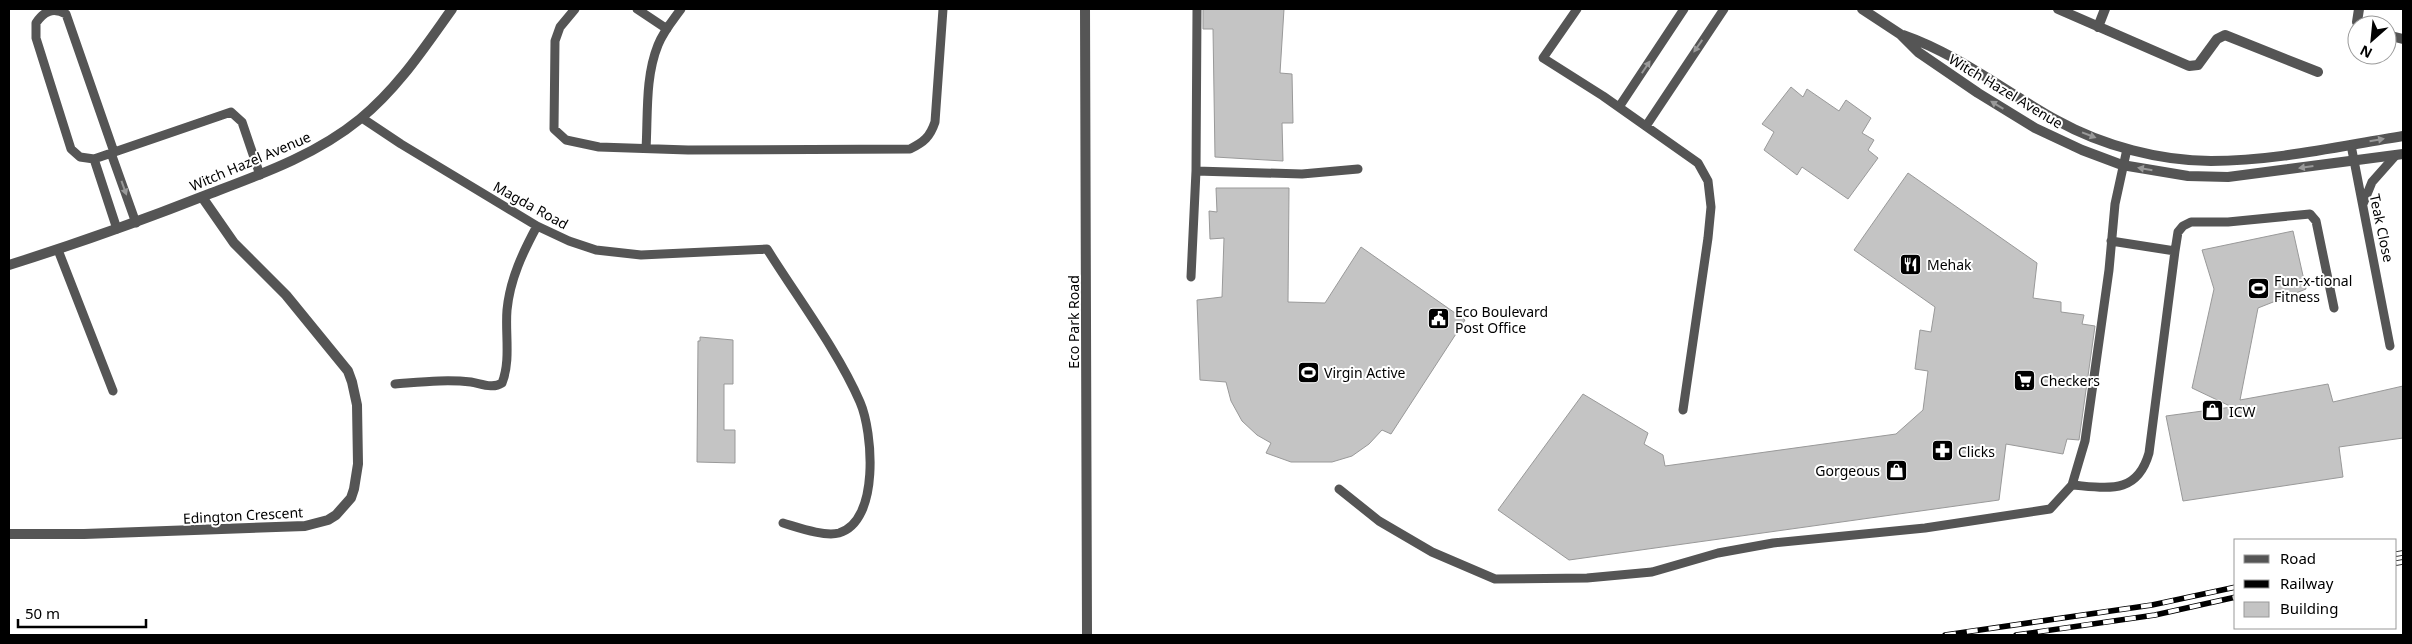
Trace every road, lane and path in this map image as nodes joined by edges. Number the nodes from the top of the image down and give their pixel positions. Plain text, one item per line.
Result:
1 (452, 9) edge
2 (575, 9) edge
3 (637, 9) edge
4 (681, 9) edge
5 (943, 9) edge
6 (1085, 9) edge
7 (1197, 9) edge
8 (1577, 9) edge
9 (1684, 9) edge
10 (1724, 9) edge
11 (1862, 9) edge
12 (2058, 9) edge
13 (2105, 9) edge
14 (2098, 27) junction
15 (667, 29) junction
16 (1900, 34) junction
17 (2318, 72) dead end
18 (1619, 107) junction
19 (362, 118) junction
20 (1646, 126) junction
21 (2403, 136) edge
22 (2351, 145) junction
23 (646, 149) junction
24 (2127, 149) junction
25 (112, 153) junction
26 (2399, 154) edge
27 (94, 159) junction
28 (2354, 161) junction
29 (2122, 165) junction
30 (1358, 169) dead end
31 (1196, 171) junction
32 (260, 175) junction
33 (202, 197) junction
34 (2363, 204) junction
35 (136, 223) junction
36 (537, 226) junction
37 (117, 229) junction
38 (2111, 241) junction
39 (58, 250) junction
40 (2174, 250) junction
41 (9, 265) edge
42 (1191, 277) dead end
43 (2334, 308) dead end
44 (2390, 346) dead end
45 (395, 384) dead end
46 (113, 390) dead end
47 (1683, 410) dead end
48 (2072, 485) junction
49 (1339, 489) dead end
50 (783, 523) dead end
51 (9, 534) edge
52 (1087, 635) edge

1 - 19 street, Witch Hazel Avenue
2 - 23 lane
3 - 15 lane
4 - 15 lane
5 - 23 lane
6 - 52 street, Eco Park Road
7 - 31 lane
8 - 18 lane
18 -> 9 lane
10 -> 20 lane
11 - 16 street, Witch Hazel Avenue
12 - 14 street
13 - 14 street
14 - 17 street
15 - 23 lane
16 -> 24 street, Witch Hazel Avenue
29 -> 16 street, Witch Hazel Avenue
18 - 20 lane
19 - 32 street, Witch Hazel Avenue
19 - 36 lane, Magda Road
20 - 47 lane
22 -> 21 street, Witch Hazel Avenue
22 - 24 street, Witch Hazel Avenue
22 - 28 lane, Teak Close
24 - 29 lane
25 - 27 lane
25 - 27 lane
25 - 32 lane
25 -> 35 lane
26 - 28 street, Witch Hazel Avenue
26 - 34 lane
27 - 37 lane
28 -> 29 street, Witch Hazel Avenue
28 - 34 lane, Teak Close
29 - 38 lane
30 - 31 lane
31 - 42 lane
32 - 33 street, Witch Hazel Avenue
33 - 35 street, Witch Hazel Avenue
33 - 51 street, Edington Crescent
34 - 44 lane, Teak Close
35 - 37 street, Witch Hazel Avenue
36 - 45 lane
36 - 50 lane, Magda Road
37 - 39 street, Witch Hazel Avenue
38 - 40 lane
38 - 48 lane
39 - 41 street, Witch Hazel Avenue
39 - 46 lane
40 - 43 lane
40 - 48 lane
48 - 49 lane

